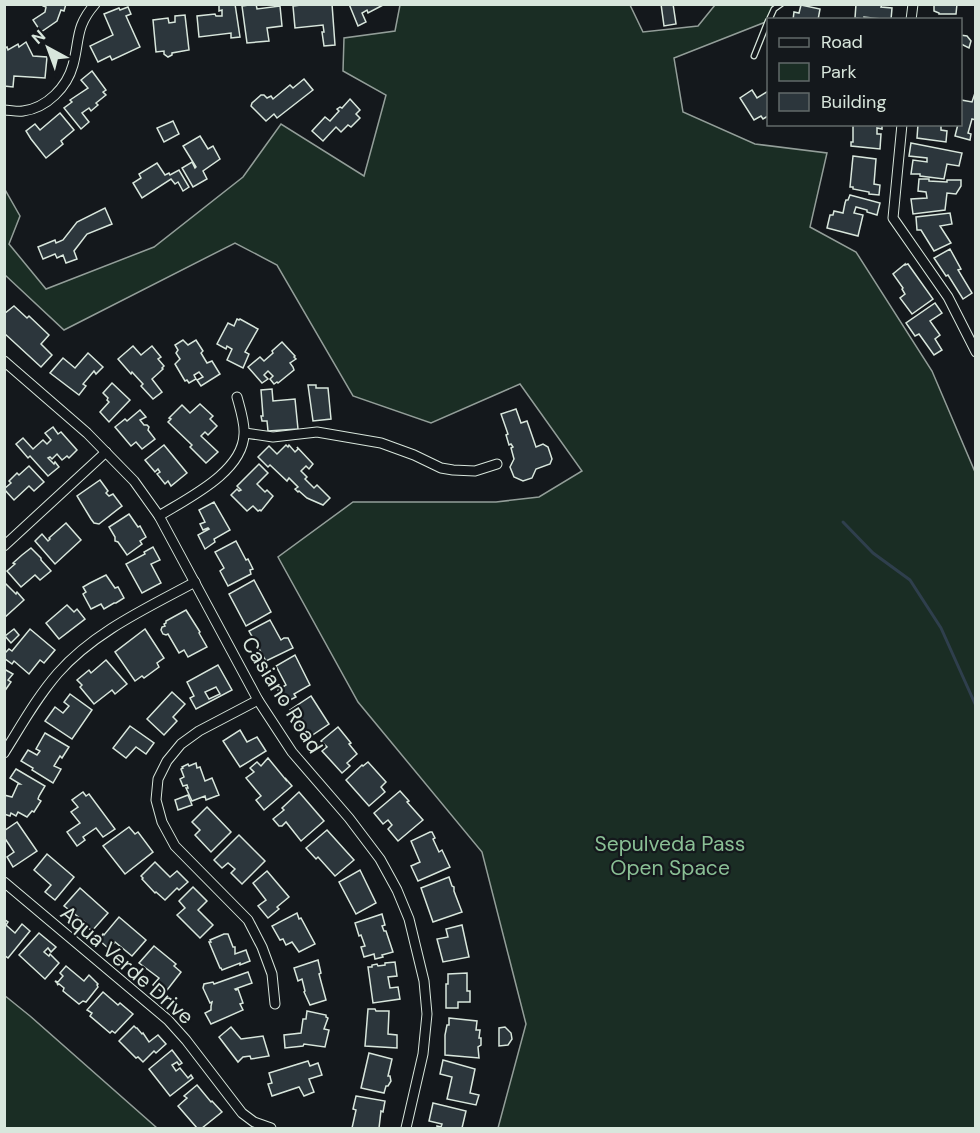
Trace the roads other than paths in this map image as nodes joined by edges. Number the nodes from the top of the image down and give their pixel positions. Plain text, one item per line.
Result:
1 (95, 4) edge
2 (781, 4) edge
3 (770, 18) edge
4 (767, 25) edge
5 (754, 56) dead end
6 (4, 110) edge
7 (902, 126) edge
8 (975, 352) edge
9 (4, 361) edge
10 (237, 397) dead end
11 (245, 433) junction
12 (106, 452) junction
13 (497, 464) dead end
14 (159, 516) junction
15 (4, 546) edge
16 (195, 582) junction
17 (258, 700) junction
18 (4, 753) edge
19 (4, 882) edge
20 (275, 1004) dead end
21 (271, 1128) edge
22 (406, 1128) edge

1 - 6 street
2 - 3 lane
4 - 5 lane
7 - 8 street
9 - 12 street, Casiano Road
10 - 11 street
11 - 13 street
11 - 14 street
12 - 14 street, Casiano Road
12 - 15 street
14 - 16 street, Casiano Road
16 - 17 street, Casiano Road
16 - 18 street
17 - 20 street
17 - 22 street, Casiano Road
19 - 21 street, Aqua Verde Drive

